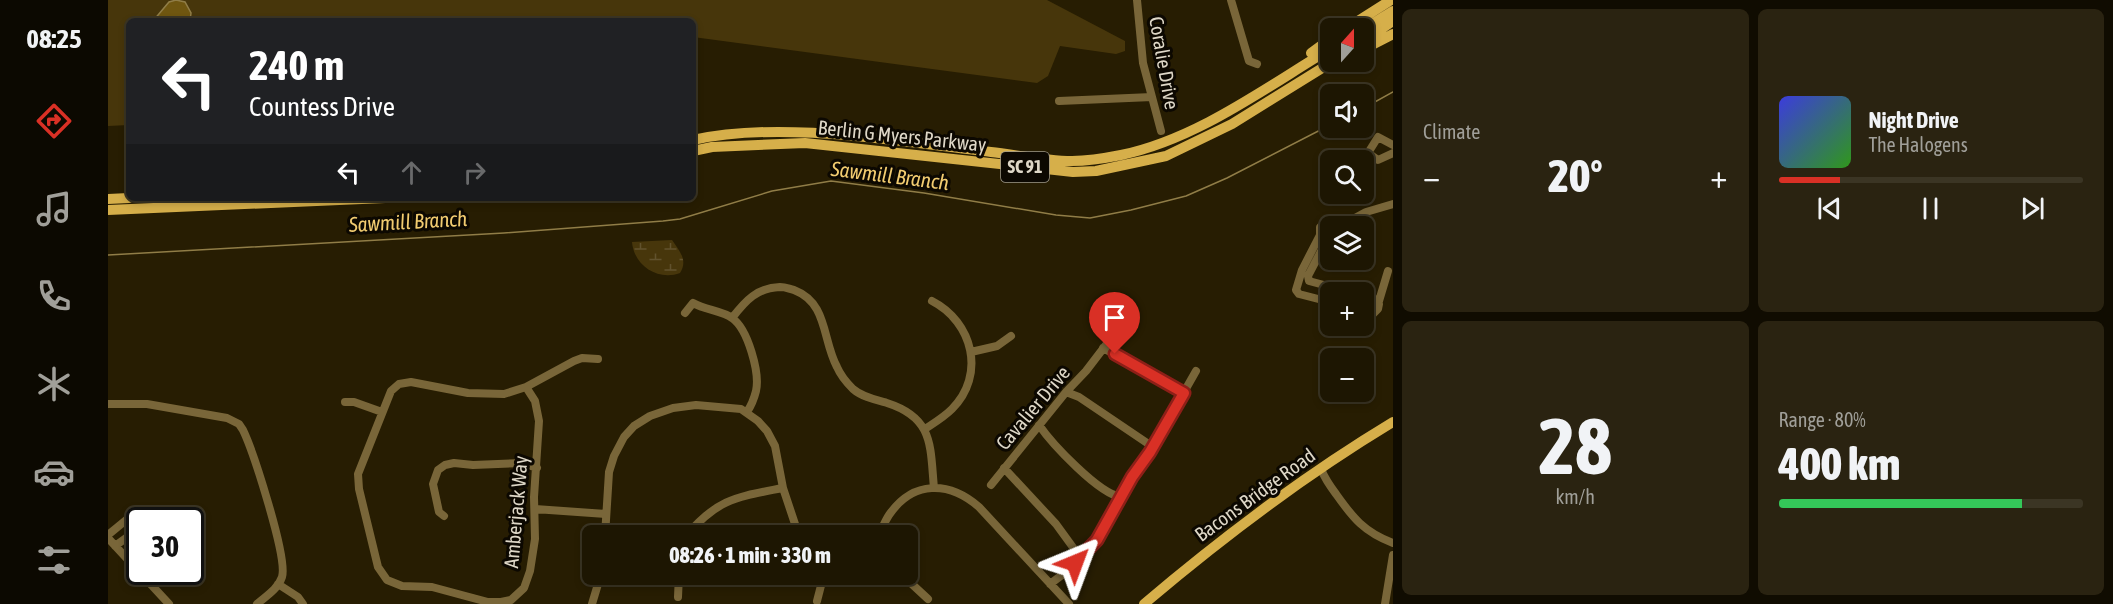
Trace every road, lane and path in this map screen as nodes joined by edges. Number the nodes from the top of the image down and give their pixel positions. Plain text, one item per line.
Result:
1 (1137, 0) edge
2 (1231, 0) edge
3 (1390, 0) edge
4 (1393, 11) edge
5 (1362, 18) edge
6 (1393, 21) edge
7 (1374, 23) edge
8 (1374, 34) edge
9 (1393, 34) edge
10 (1374, 44) edge
11 (1320, 46) edge
12 (1320, 55) edge
13 (1257, 64) dead end
14 (1320, 70) edge
15 (1321, 72) edge
16 (1303, 81) junction
17 (1255, 94) junction
18 (1152, 98) junction
19 (1059, 101) dead end
20 (1161, 131) dead end
21 (696, 139) edge
22 (1393, 145) edge
23 (696, 150) edge
24 (1393, 153) edge
25 (1073, 167) junction
26 (126, 198) edge
27 (108, 199) edge
28 (308, 201) edge
29 (1393, 204) edge
30 (108, 210) edge
31 (1359, 216) edge
32 (1320, 244) edge
33 (1320, 250) edge
34 (1388, 272) dead end
35 (1320, 286) edge
36 (1320, 299) edge
37 (1374, 299) edge
38 (932, 301) dead end
39 (1379, 301) junction
40 (685, 313) dead end
41 (1374, 313) edge
42 (732, 318) junction
43 (1122, 324) dead end
44 (1011, 336) dead end
45 (1103, 348) junction
46 (971, 352) junction
47 (598, 359) dead end
48 (1196, 371) dead end
49 (526, 387) junction
50 (1066, 392) junction
51 (1184, 393) junction
52 (345, 402) dead end
53 (108, 404) edge
54 (382, 412) junction
55 (747, 412) junction
56 (1393, 422) edge
57 (1039, 425) junction
58 (925, 429) junction
59 (1153, 447) junction
60 (537, 468) junction
61 (1004, 468) junction
62 (1321, 470) junction
63 (991, 485) dead end
64 (783, 488) junction
65 (934, 488) junction
66 (1121, 497) junction
67 (535, 509) junction
68 (606, 514) junction
69 (444, 516) dead end
70 (606, 525) edge
71 (695, 525) edge
72 (795, 525) edge
73 (884, 525) edge
74 (108, 537) edge
75 (1393, 543) edge
76 (115, 546) junction
77 (1393, 555) edge
78 (1080, 558) junction
79 (387, 580) junction
80 (278, 584) junction
81 (1050, 584) junction
82 (598, 585) edge
83 (679, 585) edge
84 (821, 585) edge
85 (913, 585) edge
86 (381, 587) dead end
87 (678, 597) dead end
88 (928, 599) dead end
89 (817, 601) dead end
90 (169, 604) edge
91 (257, 604) edge
92 (303, 604) edge
93 (592, 604) edge
94 (1069, 604) edge
95 (1144, 604) edge
96 (1385, 604) edge

1 - 18 street, Coralie Drive
2 - 13 street
3 - 5 main road
4 - 7 main road
6 - 8 main road
9 - 10 main road
11 - 17 main road
12 - 17 main road, Berlin G Myers Parkway / SC 91
14 - 16 main road, Berlin G Myers Parkway / SC 91
15 - 16 main road
16 - 25 main road, Berlin G Myers Parkway / SC 91
17 - 25 main road, Berlin G Myers Parkway / SC 91
18 - 19 street
18 - 20 street, Coralie Drive
21 - 25 main road, Berlin G Myers Parkway / SC 91
22 - 24 street
23 - 25 main road, Berlin G Myers Parkway / SC 91
26 - 27 main road
28 - 30 main road
29 - 31 street
32 - 36 street
33 - 35 street
34 - 39 street
37 - 39 street
38 - 46 street
39 - 41 street
40 - 42 street
42 - 55 street
42 - 58 street
43 - 45 street, Cavalier Drive
44 - 46 street
45 - 50 street, Cavalier Drive
45 - 51 street
46 - 58 street
47 - 49 street
48 - 51 street
49 - 54 street
49 - 60 street, Amberjack Way
50 - 57 street, Cavalier Drive
50 - 59 street
51 - 59 street
52 - 54 street
53 - 80 street
54 - 79 street
55 - 64 street
55 - 68 street
56 - 62 main road, Bacons Bridge Road
57 - 61 street, Cavalier Drive
57 - 66 street
58 - 65 street
59 - 66 street
60 - 67 street, Amberjack Way
60 - 69 street
61 - 63 street, Cavalier Drive
61 - 78 street
62 - 75 street
62 - 95 main road, Bacons Bridge Road
64 - 71 street
64 - 72 street
65 - 73 street
65 - 81 street
66 - 78 street
67 - 68 street
67 - 79 street, Amberjack Way
68 - 70 street
74 - 76 street
74 - 76 street
76 - 90 street
77 - 96 street
78 - 81 street
79 - 86 street
80 - 91 street
80 - 92 street
81 - 94 street
82 - 93 street
83 - 87 street
84 - 89 street
85 - 88 street

